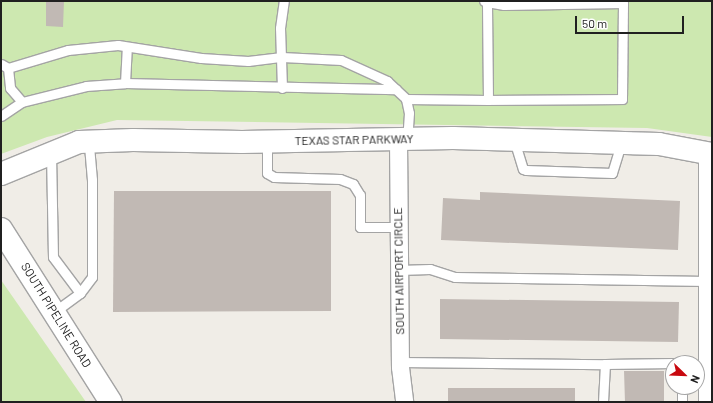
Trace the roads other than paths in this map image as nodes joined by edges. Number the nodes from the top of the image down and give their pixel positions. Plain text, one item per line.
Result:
1 (284, 1) edge
2 (485, 2) edge
3 (127, 47) junction
4 (282, 57) junction
5 (4, 66) edge
6 (126, 83) junction
7 (282, 88) junction
8 (396, 89) junction
9 (406, 99) junction
10 (488, 100) junction
11 (22, 102) junction
12 (1, 116) edge
13 (402, 139) junction
14 (514, 140) junction
15 (267, 141) junction
16 (89, 142) junction
17 (621, 143) junction
18 (51, 152) junction
19 (710, 153) edge
20 (1, 174) edge
21 (399, 227) junction
22 (1, 229) edge
23 (709, 263) edge
24 (399, 270) junction
25 (707, 281) junction
26 (80, 293) junction
27 (54, 312) junction
28 (703, 355) edge
29 (400, 362) junction
30 (665, 363) edge
31 (605, 364) junction
32 (705, 390) edge
33 (111, 402) edge
34 (404, 402) edge
35 (603, 402) edge
36 (707, 402) edge

1 - 4 lane
2 - 10 lane
2 - 10 lane
3 - 4 lane
3 - 5 lane
3 - 6 lane
4 - 7 lane
4 - 8 lane
5 - 11 lane
6 - 7 lane
6 - 11 lane
7 - 8 lane
8 - 9 lane
9 - 10 lane
9 - 13 lane
11 - 12 lane
13 - 14 street, TEXAS STAR PARKWAY
13 - 15 street, TEXAS STAR PARKWAY
13 - 21 street, SOUTH AIRPORT CIRCLE
14 - 17 street, TEXAS STAR PARKWAY
14 - 17 lane
15 - 16 street, TEXAS STAR PARKWAY
15 - 21 lane
16 - 18 street, TEXAS STAR PARKWAY
16 - 26 lane
17 - 19 street, TEXAS STAR PARKWAY
18 - 20 street, TEXAS STAR PARKWAY
18 - 26 lane
19 - 23 street
21 - 24 street, SOUTH AIRPORT CIRCLE
22 - 27 street, SOUTH PIPELINE ROAD
23 - 25 street
24 - 25 lane
24 - 29 street, SOUTH AIRPORT CIRCLE
25 - 28 street
26 - 27 lane
27 - 33 street, SOUTH PIPELINE ROAD
29 - 31 lane
29 - 34 street, SOUTH AIRPORT CIRCLE
30 - 31 lane
31 - 35 lane
32 - 36 street

